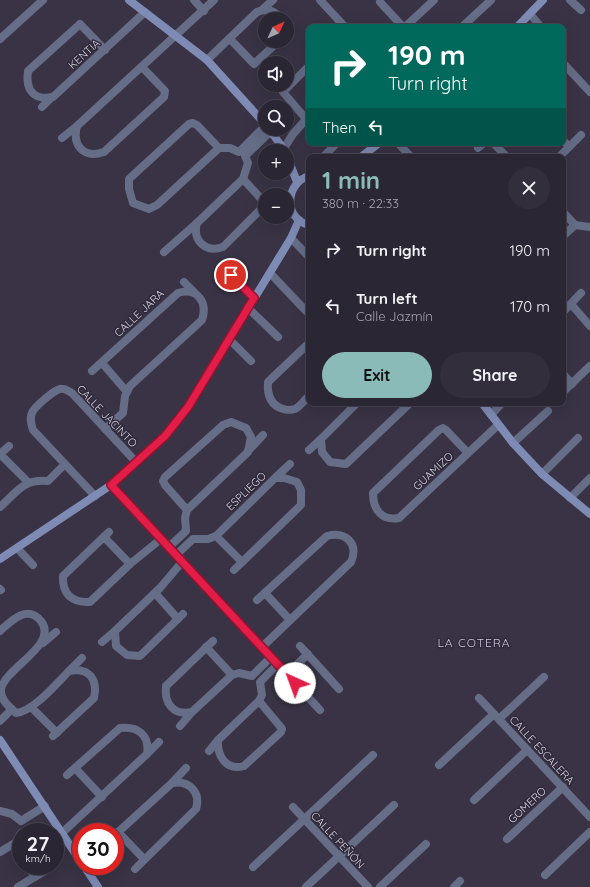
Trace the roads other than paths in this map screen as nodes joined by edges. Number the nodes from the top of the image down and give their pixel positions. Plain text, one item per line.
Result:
1 (42, 0) edge
2 (129, 0) edge
3 (194, 0) edge
4 (214, 0) edge
5 (273, 0) edge
6 (320, 0) edge
7 (434, 0) edge
8 (491, 0) edge
9 (543, 0) edge
10 (570, 0) edge
11 (381, 1) edge
12 (373, 8) dead end
13 (264, 9) junction
14 (204, 10) junction
15 (581, 10) dead end
16 (145, 12) junction
17 (273, 12) edge
18 (530, 14) junction
19 (342, 24) edge
20 (401, 24) edge
21 (407, 24) edge
22 (465, 24) edge
23 (520, 24) edge
24 (538, 24) edge
25 (176, 36) junction
26 (0, 39) edge
27 (230, 40) junction
28 (271, 48) edge
29 (105, 50) junction
30 (208, 60) junction
31 (566, 66) edge
32 (142, 67) junction
33 (306, 69) edge
34 (590, 92) edge
35 (53, 97) junction
36 (42, 107) dead end
37 (306, 115) edge
38 (258, 117) edge
39 (306, 120) edge
40 (77, 126) junction
41 (581, 135) dead end
42 (258, 136) edge
43 (261, 136) edge
44 (62, 138) dead end
45 (566, 143) edge
46 (290, 144) edge
47 (334, 146) edge
48 (375, 146) edge
49 (401, 146) edge
50 (496, 146) edge
51 (569, 146) junction
52 (219, 148) junction
53 (327, 154) edge
54 (366, 154) edge
55 (408, 154) edge
56 (504, 154) edge
57 (562, 154) edge
58 (294, 174) edge
59 (306, 178) edge
60 (243, 179) junction
61 (297, 182) junction
62 (258, 196) edge
63 (258, 211) edge
64 (566, 215) edge
65 (299, 220) junction
66 (197, 223) junction
67 (306, 224) edge
68 (575, 224) junction
69 (590, 227) edge
70 (566, 233) edge
71 (291, 238) junction
72 (164, 252) dead end
73 (306, 254) edge
74 (270, 273) junction
75 (231, 275) dead end
76 (184, 282) dead end
77 (194, 292) junction
78 (581, 293) dead end
79 (254, 298) junction
80 (570, 304) junction
81 (248, 308) junction
82 (566, 309) edge
83 (306, 311) dead end
84 (590, 326) edge
85 (278, 338) dead end
86 (230, 339) junction
87 (306, 346) edge
88 (251, 361) dead end
89 (102, 363) junction
90 (590, 366) edge
91 (92, 371) dead end
92 (566, 377) edge
93 (572, 384) junction
94 (566, 389) edge
95 (127, 392) junction
96 (306, 399) edge
97 (354, 406) edge
98 (407, 406) edge
99 (484, 406) edge
100 (499, 406) edge
101 (548, 411) dead end
102 (491, 415) junction
103 (498, 425) junction
104 (105, 429) junction
105 (263, 435) dead end
106 (578, 438) dead end
107 (321, 439) junction
108 (513, 444) junction
109 (9, 446) dead end
110 (309, 450) dead end
111 (248, 452) junction
112 (468, 453) junction
113 (0, 454) edge
114 (136, 462) junction
115 (65, 464) junction
116 (290, 464) dead end
117 (542, 474) junction
118 (276, 478) junction
119 (590, 478) edge
120 (28, 482) junction
121 (111, 485) junction
122 (95, 496) junction
123 (570, 498) junction
124 (0, 507) edge
125 (187, 510) junction
126 (590, 514) edge
127 (216, 536) junction
128 (162, 540) junction
129 (169, 547) junction
130 (17, 548) junction
131 (176, 555) junction
132 (0, 559) edge
133 (182, 562) junction
134 (242, 562) junction
135 (130, 564) junction
136 (33, 565) dead end
137 (234, 570) dead end
138 (154, 593) junction
139 (264, 593) junction
140 (257, 600) dead end
141 (90, 602) junction
142 (82, 609) dead end
143 (290, 620) junction
144 (0, 631) edge
145 (115, 631) junction
146 (56, 632) dead end
147 (213, 641) dead end
148 (102, 642) dead end
149 (43, 643) junction
150 (300, 646) dead end
151 (206, 647) junction
152 (262, 648) junction
153 (308, 654) junction
154 (271, 657) junction
155 (82, 658) dead end
156 (278, 664) junction
157 (69, 671) junction
158 (286, 674) junction
159 (232, 675) junction
160 (2, 676) edge
161 (544, 676) dead end
162 (339, 689) dead end
163 (479, 698) dead end
164 (259, 701) junction
165 (5, 704) edge
166 (31, 708) junction
167 (320, 710) dead end
168 (192, 712) junction
169 (496, 716) junction
170 (0, 721) edge
171 (180, 726) dead end
172 (0, 740) edge
173 (218, 740) junction
174 (159, 742) dead end
175 (527, 750) junction
176 (209, 751) dead end
177 (147, 754) junction
178 (373, 755) dead end
179 (439, 765) dead end
180 (75, 768) junction
181 (186, 768) dead end
182 (67, 775) dead end
183 (172, 783) junction
184 (562, 787) junction
185 (102, 797) junction
186 (474, 800) dead end
187 (394, 805) dead end
188 (45, 806) junction
189 (293, 807) dead end
190 (0, 811) edge
191 (589, 812) edge
192 (304, 820) junction
193 (21, 821) joint
194 (56, 823) edge
195 (124, 827) edge
196 (64, 831) edge
197 (590, 832) edge
198 (64, 836) edge
199 (507, 839) dead end
200 (124, 840) edge
201 (426, 844) dead end
202 (12, 845) edge
203 (72, 848) edge
204 (0, 852) edge
205 (339, 856) junction
206 (144, 859) junction
207 (253, 867) dead end
208 (135, 869) dead end
209 (545, 874) dead end
210 (38, 875) edge
211 (90, 875) edge
212 (35, 877) joint
213 (18, 887) edge
214 (98, 887) edge
215 (306, 887) edge
216 (368, 887) edge
217 (380, 887) edge

1 - 26 street
2 - 16 street
3 - 14 street
4 - 14 street
5 - 13 street
6 - 19 street
7 - 21 street
8 - 22 street
9 - 18 street
10 - 15 street
11 - 12 street
11 - 20 street
13 - 17 street
13 - 27 street
14 - 25 street
16 - 25 street
16 - 29 street, KENTIA
18 - 23 street
18 - 24 street
25 - 30 street
25 - 32 street
27 - 28 street
27 - 30 street
29 - 35 street, KENTIA
29 - 35 street
30 - 38 street
31 - 34 street
32 - 40 street
32 - 40 street
33 - 37 street
35 - 36 street, KENTIA
39 - 46 street
40 - 44 street
41 - 51 street
42 - 52 street
43 - 60 street
45 - 51 street
47 - 53 street
48 - 54 street
49 - 55 street
50 - 56 street
51 - 57 street
52 - 52 street
58 - 61 street
59 - 61 street
60 - 62 street
60 - 66 street
61 - 65 street
63 - 66 street
64 - 68 street
65 - 67 street
65 - 71 street
66 - 72 street
68 - 69 street
68 - 70 street
71 - 73 street
71 - 74 street
74 - 79 street
74 - 83 street
75 - 79 street
76 - 77 street
77 - 89 street, CALLE JARA
77 - 95 street
78 - 80 street
79 - 81 street
80 - 82 street
80 - 84 street
81 - 85 street
81 - 86 street
86 - 88 street
86 - 114 street
87 - 96 street
89 - 91 street, CALLE JARA
89 - 95 street
90 - 93 street
92 - 93 street
93 - 94 street
95 - 104 street
97 - 107 street
98 - 107 street
99 - 102 street
100 - 102 street
101 - 108 street
102 - 103 street
103 - 108 street
103 - 112 street, GUAMIZO
104 - 114 street, CALLE JACINTO
104 - 115 street, CALLE JACINTO
105 - 111 street
106 - 117 street
107 - 110 street
108 - 117 street
109 - 113 street
111 - 125 street
111 - 125 street
112 - 112 street, GUAMIZO
113 - 120 street
114 - 121 street
115 - 120 street
115 - 122 street, CALLE JACINTO
116 - 118 street
117 - 123 street
118 - 127 street, ESPLIEGO
118 - 134 street, ESPLIEGO
119 - 123 street
120 - 124 street
121 - 122 street
121 - 128 street
122 - 130 street
123 - 126 street
125 - 129 street
127 - 131 street
127 - 134 street
128 - 129 street
128 - 135 street
129 - 131 street
130 - 132 street
130 - 136 street
131 - 133 street
133 - 138 street
133 - 152 street
134 - 137 street
135 - 141 street
135 - 141 street
138 - 145 street
138 - 145 street
139 - 140 street
139 - 143 street
139 - 143 street
141 - 142 street
143 - 152 street
144 - 149 street
145 - 148 street
146 - 149 street
147 - 151 street
149 - 160 street
150 - 153 street
151 - 159 street
151 - 168 street
152 - 154 street
153 - 158 street
153 - 162 street
154 - 156 street
154 - 159 street
155 - 157 street
156 - 158 street
156 - 164 street
157 - 166 street
157 - 166 street
158 - 167 street
159 - 168 street
160 - 165 street
161 - 169 street
163 - 169 street, CALLE ESCALERA
164 - 173 street
164 - 173 street
165 - 166 street
165 - 170 street
168 - 171 street
169 - 175 street, CALLE ESCALERA
169 - 179 street
172 - 188 street
173 - 176 street
174 - 177 street
175 - 184 street, CALLE ESCALERA
175 - 186 street
177 - 180 street
177 - 185 street
178 - 192 street
180 - 182 street
180 - 185 street
181 - 183 street
183 - 195 street
183 - 206 street
184 - 191 street, CALLE ESCALERA
184 - 199 street, GOMERO
185 - 196 street
187 - 205 street
188 - 193 street
188 - 194 street
189 - 192 street, CALLE PEÑÓN
190 - 193 street
192 - 205 street, CALLE PEÑÓN
192 - 207 street
197 - 209 street
198 - 203 street
200 - 206 street
201 - 217 street
202 - 204 street
205 - 215 street
205 - 216 street, CALLE PEÑÓN
206 - 208 street
210 - 212 street
211 - 214 street
212 - 213 street

